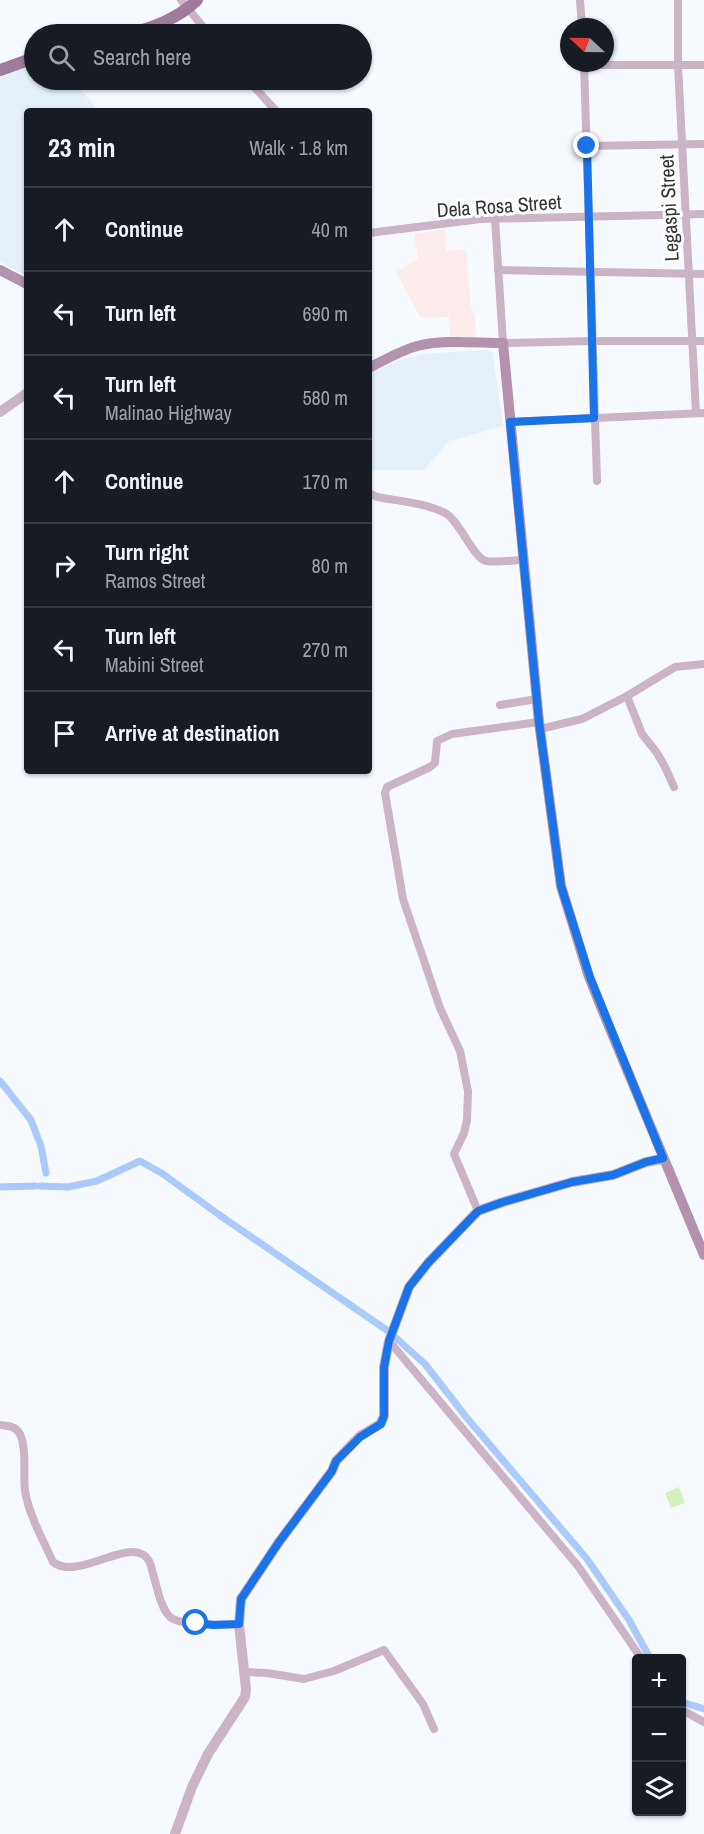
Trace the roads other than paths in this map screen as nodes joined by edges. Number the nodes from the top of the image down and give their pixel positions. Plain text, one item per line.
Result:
1 (580, 0) edge
2 (678, 0) edge
3 (189, 3) edge
4 (581, 18) edge
5 (155, 24) edge
6 (203, 24) edge
7 (24, 62) edge
8 (614, 64) edge
9 (678, 65) junction
10 (704, 65) edge
11 (0, 70) edge
12 (584, 72) edge
13 (257, 90) edge
14 (273, 108) edge
15 (682, 144) junction
16 (704, 144) edge
17 (587, 146) junction
18 (704, 214) edge
19 (686, 215) junction
20 (589, 217) junction
21 (495, 219) junction
22 (372, 233) edge
23 (0, 270) edge
24 (498, 270) junction
25 (591, 272) junction
26 (689, 273) junction
27 (704, 274) edge
28 (24, 282) edge
29 (593, 340) junction
30 (693, 341) junction
31 (704, 341) edge
32 (503, 343) junction
33 (372, 366) edge
34 (24, 395) edge
35 (0, 412) edge
36 (700, 413) edge
37 (594, 418) junction
38 (510, 422) junction
39 (597, 481) dead end
40 (372, 494) edge
41 (523, 560) junction
42 (704, 664) edge
43 (627, 696) junction
44 (537, 699) junction
45 (500, 705) dead end
46 (539, 725) junction
47 (674, 788) dead end
48 (663, 1158) junction
49 (478, 1211) junction
50 (704, 1255) edge
51 (389, 1341) junction
52 (0, 1425) edge
53 (239, 1624) junction
54 (638, 1654) edge
55 (244, 1672) junction
56 (686, 1713) edge
57 (704, 1722) edge
58 (434, 1730) dead end
59 (175, 1834) edge

1 - 4 street
2 - 9 street, Legaspi Street
3 - 5 main road
3 - 6 street
7 - 11 main road
8 - 9 street
9 - 10 street
9 - 15 street, Legaspi Street
12 - 17 street
13 - 14 street
15 - 16 street
15 - 17 street
15 - 19 street, Legaspi Street
17 - 20 street
18 - 19 street, Dela Rosa Street
19 - 20 street, Dela Rosa Street
19 - 26 street, Legaspi Street
20 - 21 street, Dela Rosa Street
20 - 25 street
21 - 22 street, Dela Rosa Street
21 - 24 street
23 - 28 main road
24 - 25 street
24 - 32 street
25 - 26 street
25 - 29 street
26 - 27 street
26 - 30 street, Legaspi Street
29 - 30 street
29 - 32 street
29 - 37 street
30 - 31 street
30 - 36 street, Legaspi Street
32 - 33 main road
32 - 38 main road
34 - 35 street
36 - 37 street
37 - 38 street
37 - 39 street
38 - 41 main road
40 - 41 street
41 - 44 main road
42 - 43 street
43 - 46 street
43 - 47 street
44 - 45 street
44 - 46 main road
46 - 48 main road
46 - 49 street
48 - 49 street
48 - 50 main road
49 - 51 street
51 - 53 street
51 - 54 street
52 - 53 street
53 - 55 street
55 - 58 street
55 - 59 street
56 - 57 street

